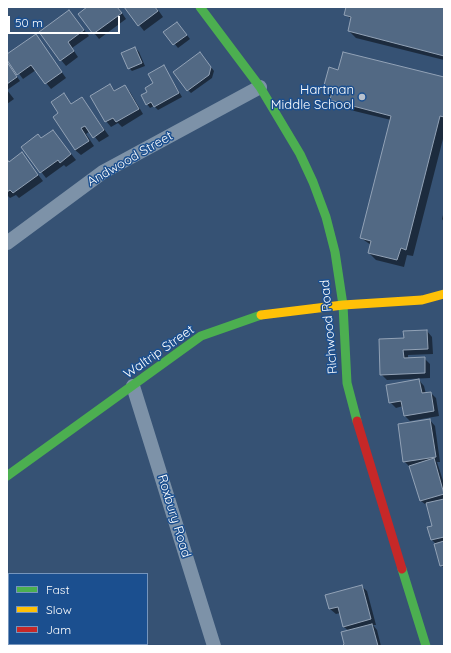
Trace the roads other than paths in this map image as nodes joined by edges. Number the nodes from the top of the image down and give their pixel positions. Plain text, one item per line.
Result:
1 (200, 7) edge
2 (260, 87) junction
3 (7, 243) edge
4 (444, 294) edge
5 (343, 305) junction
6 (133, 386) junction
7 (7, 476) edge
8 (214, 646) edge
9 (426, 646) edge

1 - 2 street, Richwood Road
2 - 3 street, Andwood Street
2 - 5 street, Richwood Road
4 - 5 street, Waltrip Street
5 - 6 street, Waltrip Street
5 - 9 street, Richwood Road
6 - 7 street, Waltrip Street
6 - 8 street, Roxbury Road

